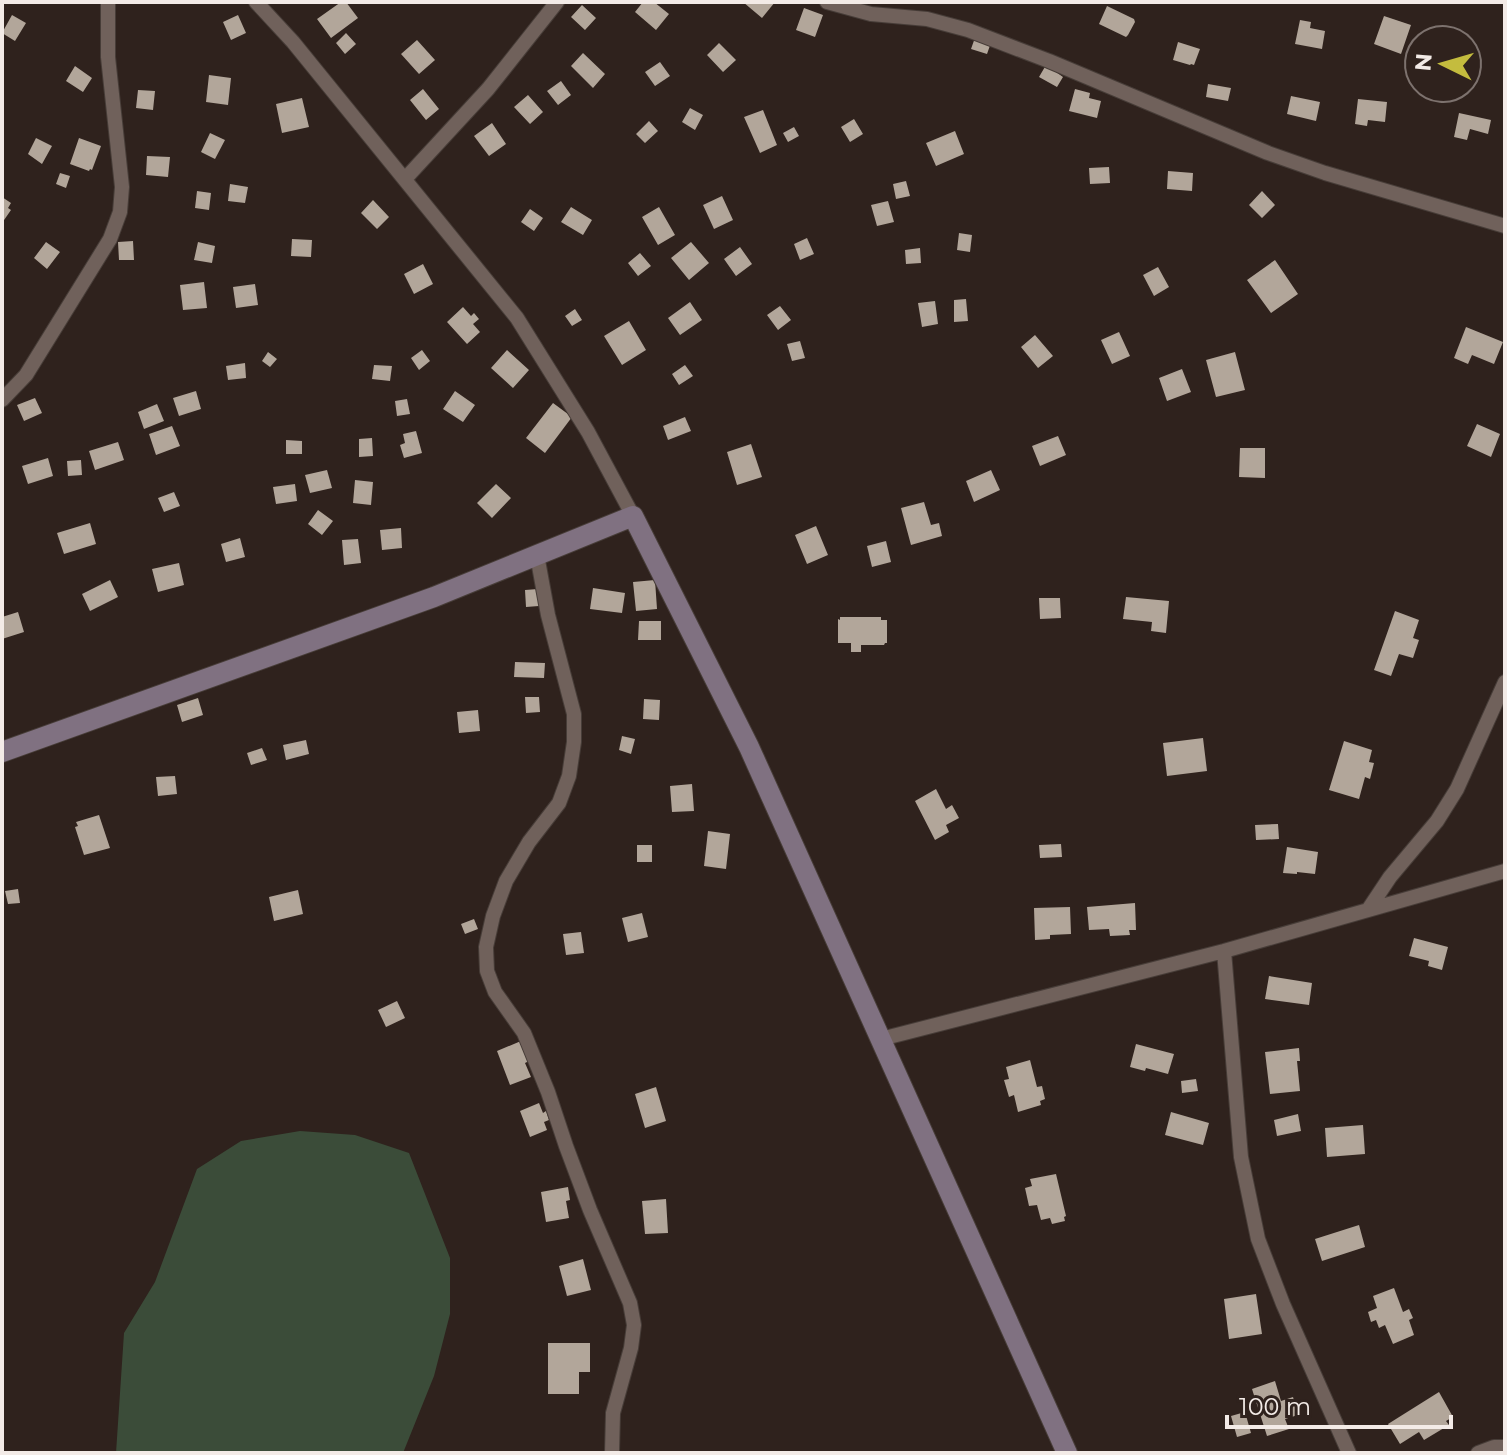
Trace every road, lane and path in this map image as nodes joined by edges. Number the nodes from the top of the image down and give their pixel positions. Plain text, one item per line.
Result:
1 (108, 2) edge
2 (256, 2) edge
3 (557, 2) edge
4 (827, 2) edge
5 (405, 179) junction
6 (1505, 226) edge
7 (2, 400) edge
8 (633, 516) junction
9 (537, 555) junction
10 (1505, 682) edge
11 (2, 752) edge
12 (1505, 871) edge
13 (1368, 910) junction
14 (1224, 951) junction
15 (881, 1039) junction
16 (1505, 1447) edge
17 (612, 1453) edge
18 (1067, 1453) edge
19 (1349, 1453) edge
20 (1478, 1453) edge

1 - 7 street
2 - 5 street
3 - 5 street
4 - 6 street
5 - 8 street
8 - 9 street
8 - 15 street
9 - 11 street
9 - 17 street
10 - 13 street
12 - 13 street
13 - 14 street
14 - 15 street
14 - 19 street
15 - 18 street
16 - 20 street

